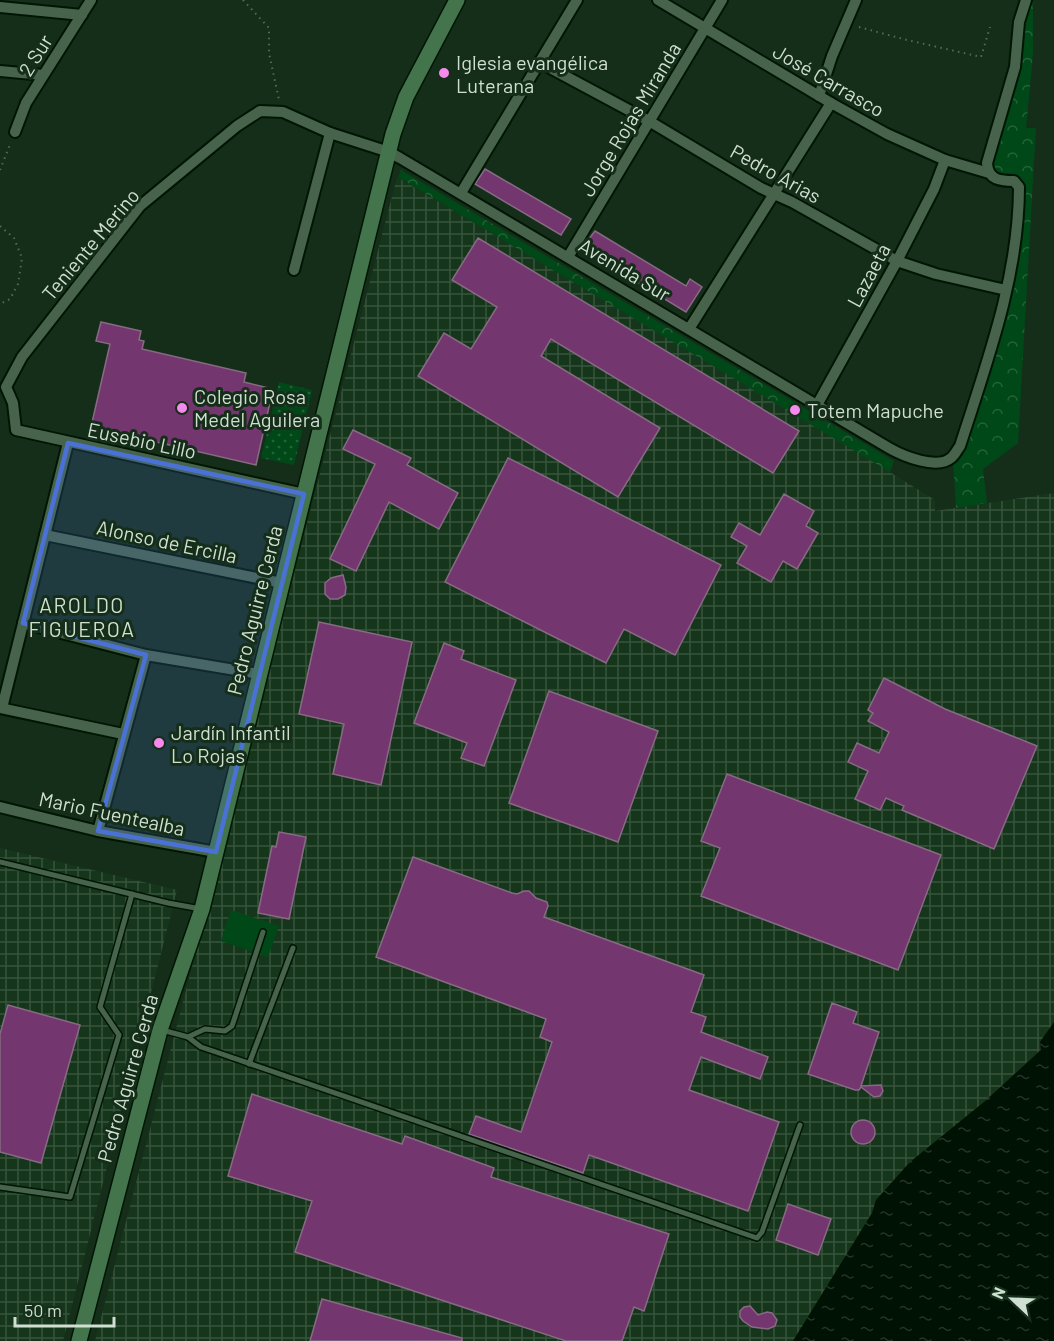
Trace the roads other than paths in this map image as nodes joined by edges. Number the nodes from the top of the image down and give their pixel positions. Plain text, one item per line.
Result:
1 (91, 0) edge
2 (457, 0) edge
3 (577, 0) edge
4 (658, 0) edge
5 (722, 0) edge
6 (856, 0) edge
7 (1026, 0) edge
8 (0, 6) edge
9 (82, 15) junction
10 (705, 28) junction
11 (539, 62) junction
12 (0, 71) edge
13 (43, 75) junction
14 (819, 96) junction
15 (831, 103) junction
16 (283, 112) joint
17 (649, 121) junction
18 (15, 132) road end
19 (330, 133) junction
20 (389, 152) junction
21 (945, 160) junction
22 (989, 174) junction
23 (460, 193) junction
24 (773, 194) junction
25 (568, 256) junction
26 (897, 261) junction
27 (294, 270) dead end
28 (1006, 290) junction
29 (689, 329) junction
30 (6, 387) joint
31 (818, 405) junction
32 (68, 443) junction
33 (304, 494) junction
34 (45, 535) junction
35 (282, 583) junction
36 (23, 623) junction
37 (146, 655) junction
38 (259, 674) junction
39 (1, 708) edge
40 (123, 734) junction
41 (0, 807) edge
42 (98, 831) junction
43 (216, 852) junction
44 (0, 862) edge
45 (132, 894) junction
46 (202, 909) junction
47 (263, 932) dead end
48 (293, 948) dead end
49 (160, 1030) junction
50 (188, 1037) junction
51 (249, 1064) junction
52 (800, 1125) dead end
53 (0, 1187) edge
54 (79, 1341) edge

1 - 9 street, 2 Sur
2 - 20 street, Pedro Aguirre Cerda
3 - 11 street
4 - 10 street, José Carrasco
5 - 10 street, Jorge Rojas Miranda
6 - 14 street
7 - 22 street
8 - 9 street
9 - 13 street, 2 Sur
10 - 14 street, José Carrasco
10 - 17 street, Jorge Rojas Miranda
11 - 17 street, Pedro Arias
11 - 23 street
12 - 13 street
13 - 18 street, 2 Sur
14 - 15 street, José Carrasco
15 - 21 street, José Carrasco
15 - 24 street
16 - 19 street, Avenida Sur
16 - 30 street, Teniente Merino
17 - 24 street, Pedro Arias
17 - 25 street, Jorge Rojas Miranda
19 - 20 street, Avenida Sur
19 - 27 street
20 - 23 street, Avenida Sur
20 - 33 street, Pedro Aguirre Cerda
21 - 22 street, José Carrasco
21 - 26 street, Lazaeta
22 - 28 street, José Carrasco
23 - 25 street, Avenida Sur
24 - 26 street, Pedro Arias
24 - 29 street
25 - 29 street, Avenida Sur
26 - 28 street, Pedro Arias
26 - 31 street, Lazaeta
28 - 31 street, Avenida Sur
29 - 31 street, Avenida Sur
30 - 32 street, Eusebio Lillo
32 - 33 street, Eusebio Lillo
32 - 34 street
33 - 35 street, Pedro Aguirre Cerda
34 - 35 street, Alonso de Ercilla
34 - 36 street
35 - 38 street, Pedro Aguirre Cerda
36 - 37 street
36 - 39 street
37 - 38 street
37 - 40 street
38 - 43 street, Pedro Aguirre Cerda
39 - 40 street
40 - 42 street
41 - 42 street, Mario Fuentealba
42 - 43 street, Mario Fuentealba
43 - 46 street, Pedro Aguirre Cerda
44 - 45 lane
45 - 46 lane
45 - 53 lane
46 - 49 street, Pedro Aguirre Cerda
47 - 50 lane
48 - 51 lane
49 - 50 lane
49 - 54 street, Pedro Aguirre Cerda
50 - 51 lane
51 - 52 lane

